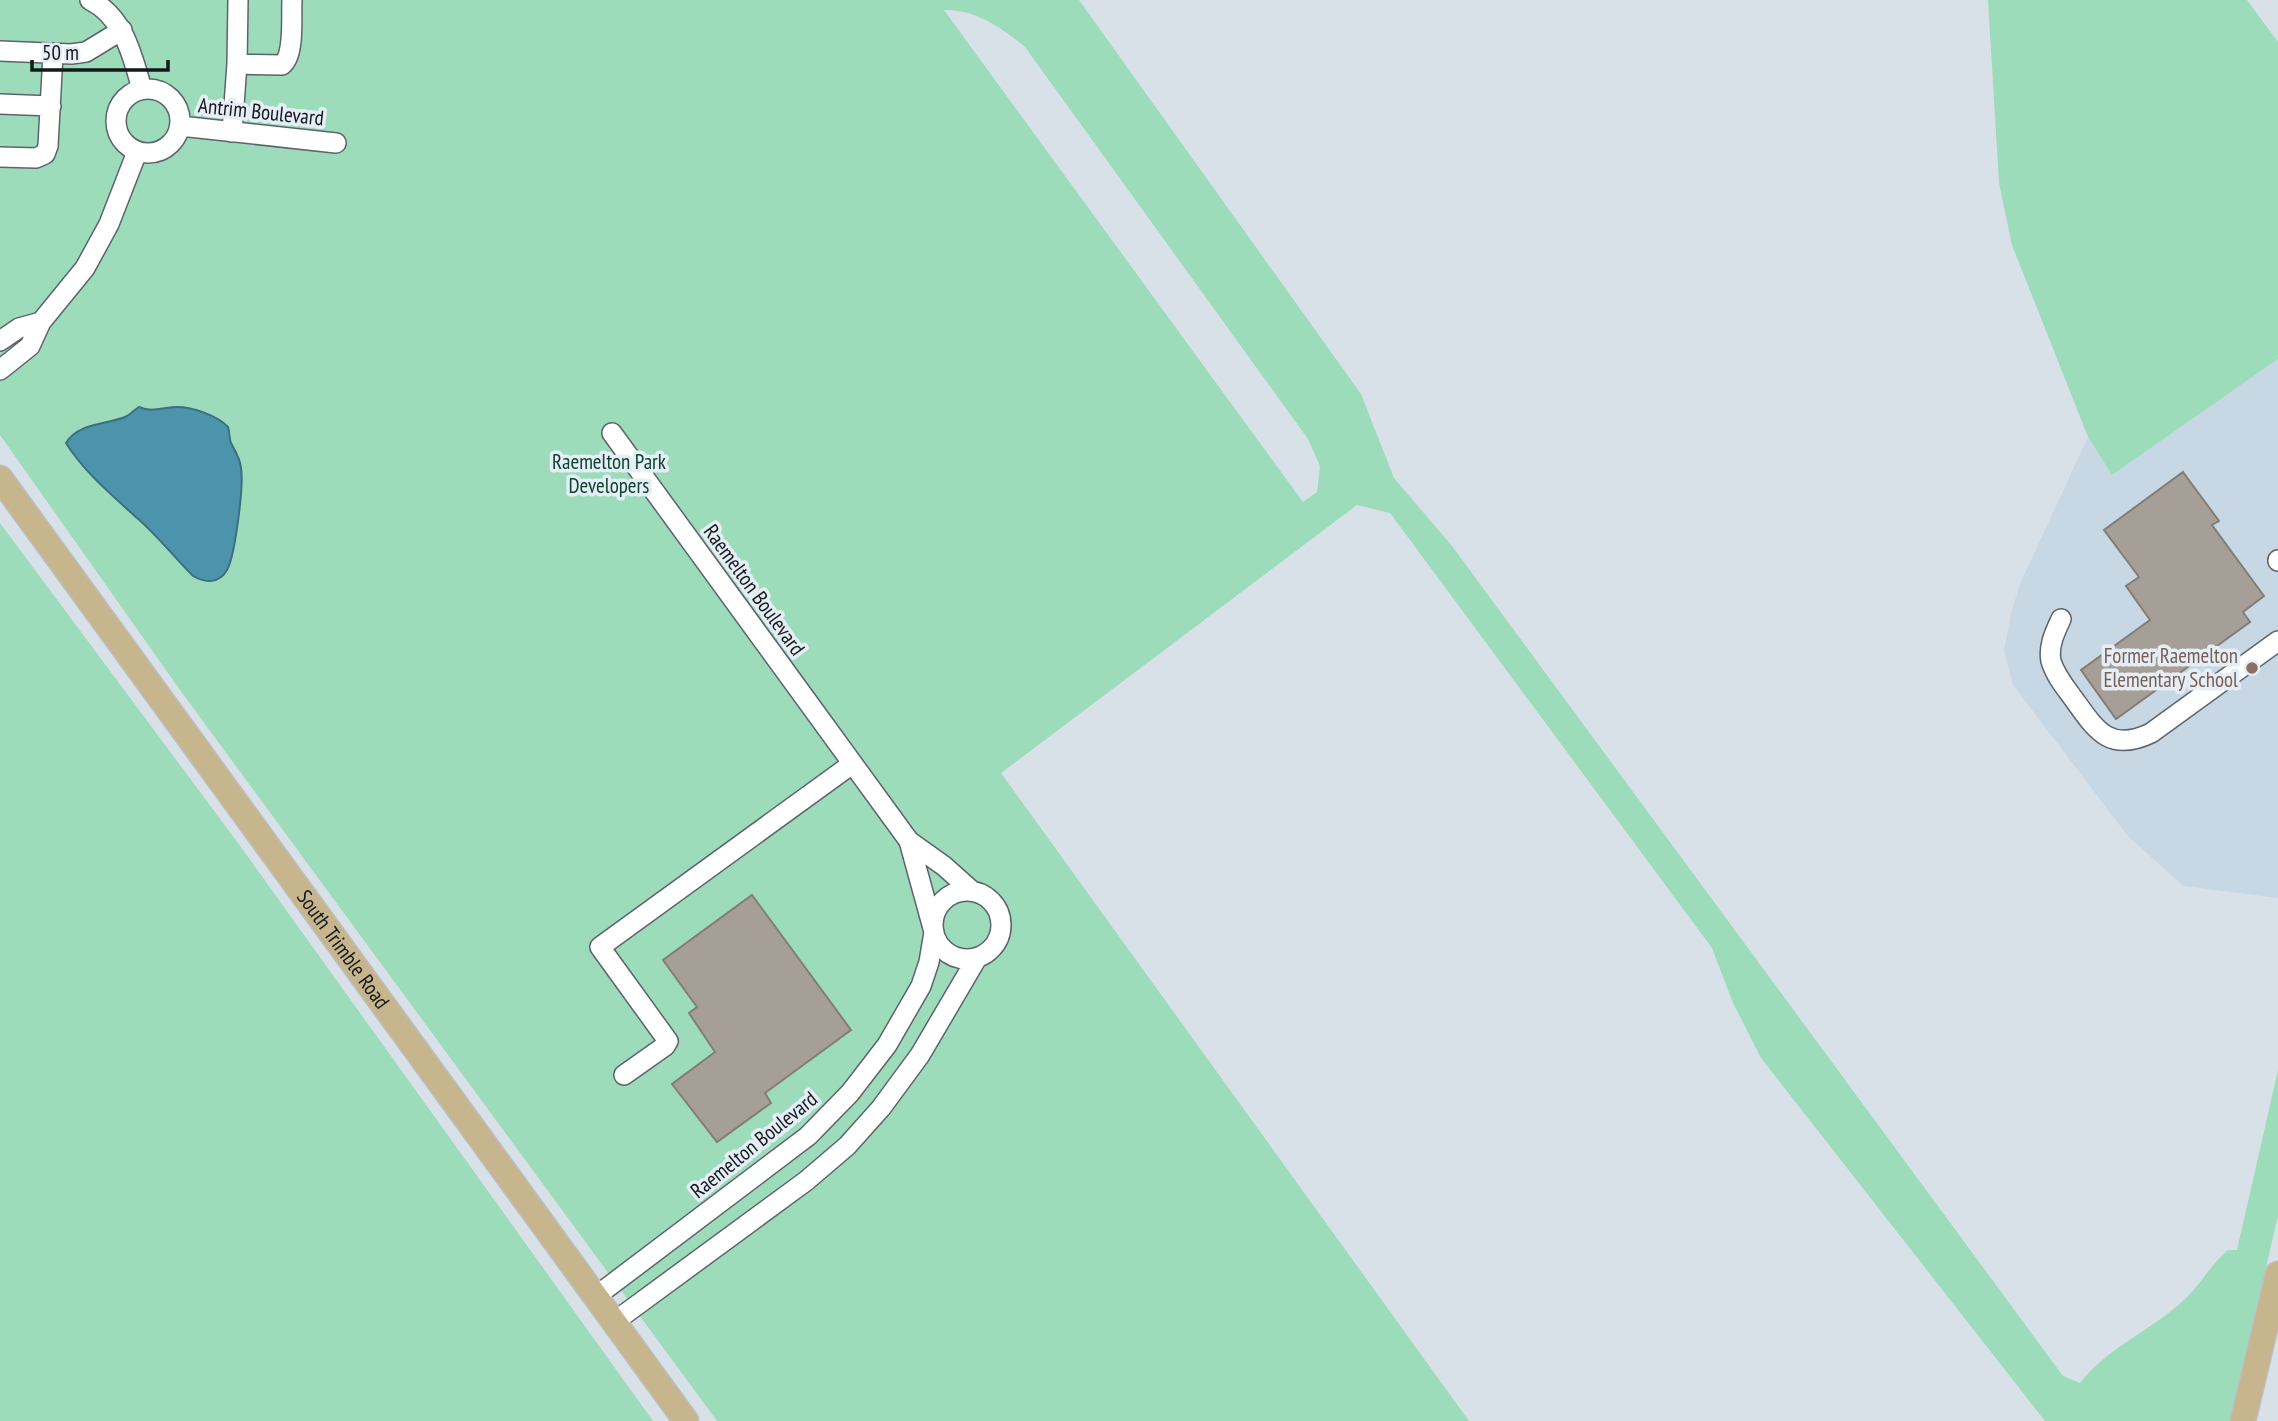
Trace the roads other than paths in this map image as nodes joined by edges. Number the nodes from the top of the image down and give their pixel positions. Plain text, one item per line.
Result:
1 (90, 0) edge
2 (239, 0) edge
3 (292, 0) edge
4 (122, 30) junction
5 (0, 51) edge
6 (53, 54) junction
7 (237, 64) junction
8 (142, 89) junction
9 (0, 104) edge
10 (51, 106) junction
11 (180, 126) junction
12 (232, 132) junction
13 (336, 143) dead end
14 (137, 152) junction
15 (0, 157) edge
16 (41, 322) junction
17 (0, 341) edge
18 (0, 370) edge
19 (612, 433) dead end
20 (0, 478) edge
21 (2061, 619) dead end
22 (2278, 641) edge
23 (852, 764) junction
24 (909, 841) junction
25 (972, 891) junction
26 (934, 932) junction
27 (977, 958) junction
28 (624, 1075) dead end
29 (2278, 1274) edge
30 (595, 1297) junction
31 (614, 1322) junction
32 (686, 1421) edge
33 (2243, 1421) edge

1 - 4 street
2 - 7 street
3 - 7 street
4 - 6 street
4 - 8 street
5 - 6 street
6 - 10 street
7 - 12 street
8 - 11 street
8 - 14 street
9 - 10 street
10 - 15 street
11 - 12 street, Antrim Boulevard
11 - 14 street
12 - 13 street, Antrim Boulevard
14 - 16 street
16 - 17 street
16 - 18 street
19 - 23 street, Raemelton Boulevard
20 - 30 main road, South Trimble Road
21 - 22 street
23 - 24 street, Raemelton Boulevard
23 - 28 street
24 - 25 street, Raemelton Boulevard
24 - 26 street, Raemelton Boulevard
25 - 26 street
25 - 27 street
26 - 27 street
26 - 30 street, Raemelton Boulevard
27 - 31 street
29 - 33 main road
30 - 31 main road, South Trimble Road
31 - 32 main road, South Trimble Road

